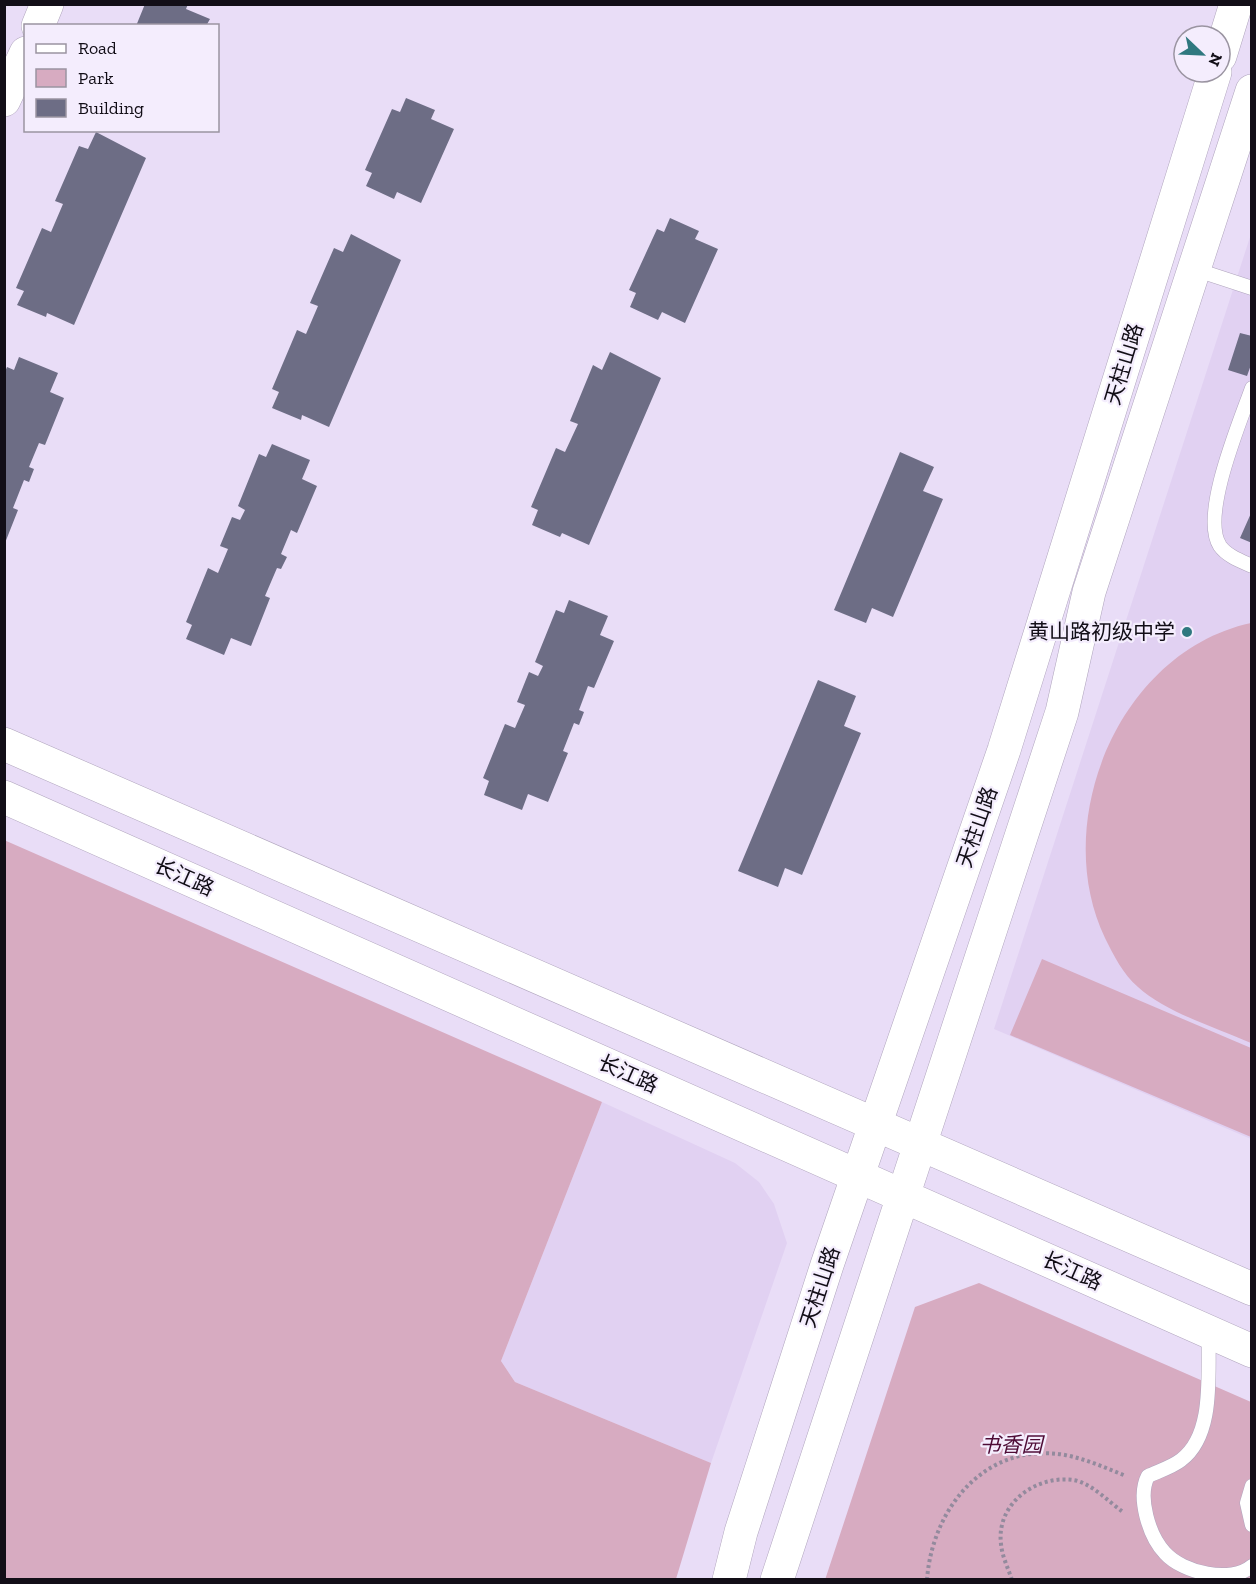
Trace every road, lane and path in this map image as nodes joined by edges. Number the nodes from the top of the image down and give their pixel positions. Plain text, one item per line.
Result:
1 (47, 4) edge
2 (1236, 4) edge
3 (39, 24) edge
4 (1230, 24) edge
5 (24, 57) edge
6 (1211, 84) edge
7 (1251, 91) edge
8 (4, 100) edge
9 (1246, 129) edge
10 (1194, 269) junction
11 (1251, 288) edge
12 (1251, 388) edge
13 (1251, 566) edge
14 (4, 744) edge
15 (4, 797) edge
16 (875, 1125) junction
17 (921, 1144) junction
18 (858, 1176) junction
19 (904, 1197) junction
20 (1251, 1289) edge
21 (1209, 1332) junction
22 (1251, 1351) edge
23 (1144, 1483) junction
24 (1251, 1486) edge
25 (1251, 1525) edge
26 (1150, 1526) junction
27 (1251, 1566) edge
28 (729, 1580) edge
29 (777, 1580) edge
30 (927, 1580) edge
31 (1012, 1580) edge

1 - 3 street
2 - 4 street
5 - 8 street
6 - 16 street, 天柱山路
7 - 9 street, 天柱山路
9 - 10 street, 天柱山路
10 - 11 lane
10 - 17 street, 天柱山路
12 - 13 lane
14 - 16 street
15 - 18 street, 长江路
16 - 17 street
16 - 18 street, 天柱山路
17 - 19 street, 天柱山路
17 - 20 street
18 - 19 street, 长江路
18 - 28 street, 天柱山路
19 - 21 street, 长江路
19 - 29 street, 天柱山路
21 - 22 street, 长江路
21 - 23 lane
23 - 26 lane
23 - 30 path
24 - 25 lane
26 - 27 lane
26 - 31 path

